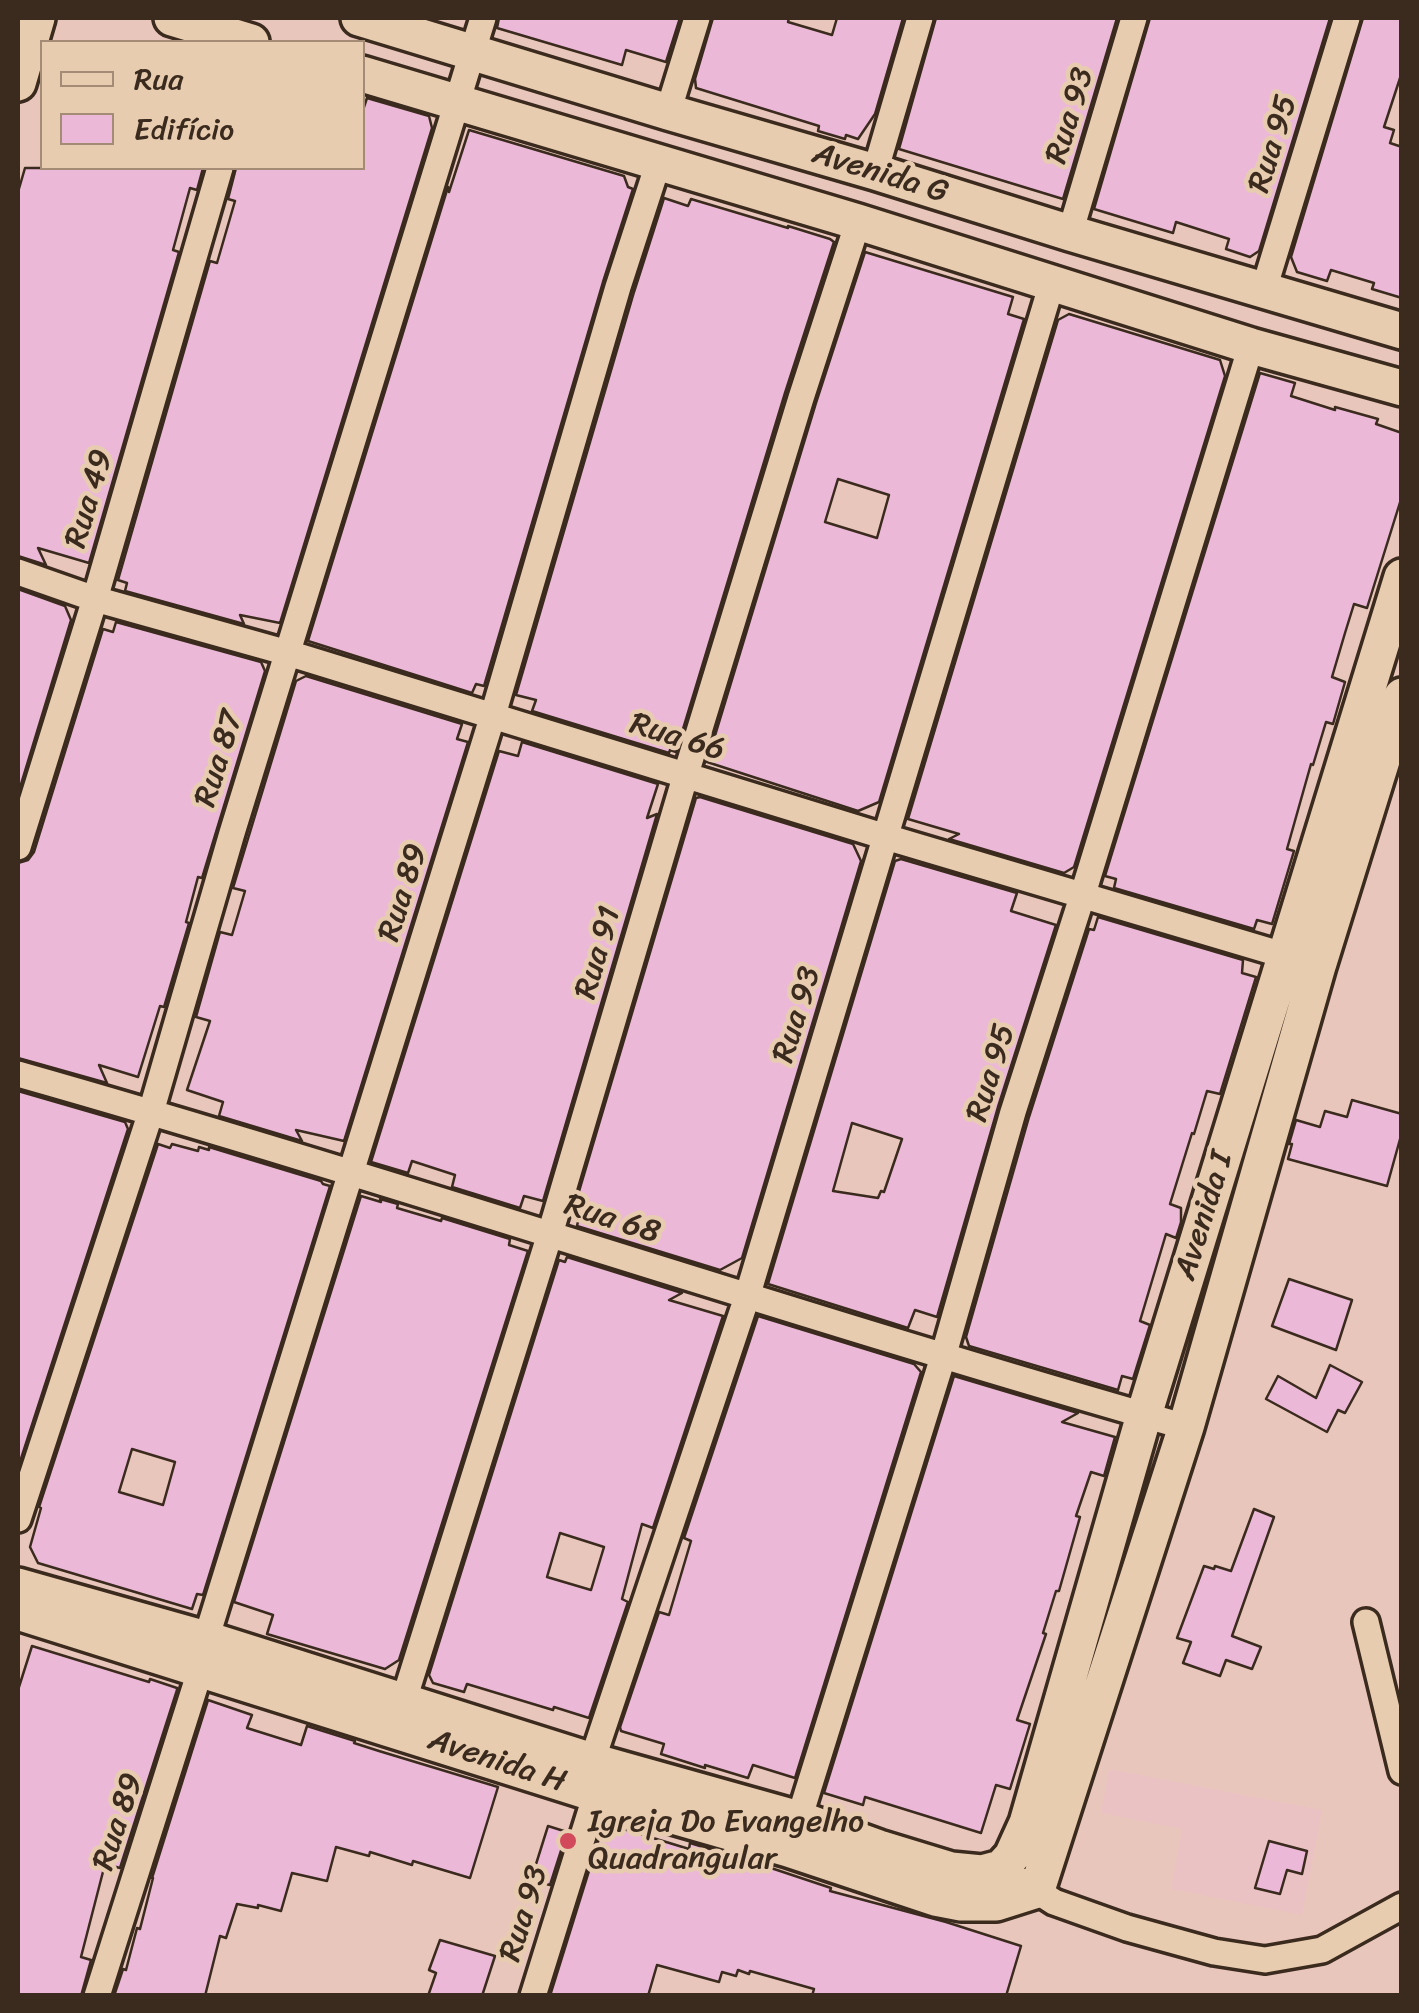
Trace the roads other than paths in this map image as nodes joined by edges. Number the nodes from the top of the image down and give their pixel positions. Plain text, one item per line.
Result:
1 (37, 18) edge
2 (172, 18) edge
3 (359, 18) edge
4 (483, 18) edge
5 (697, 18) edge
6 (920, 18) edge
7 (1134, 18) edge
8 (1347, 18) edge
9 (245, 40) edge
10 (472, 53) junction
11 (20, 65) edge
12 (365, 75) edge
13 (456, 101) junction
14 (668, 112) junction
15 (658, 164) junction
16 (219, 170) edge
17 (874, 172) junction
18 (858, 222) junction
19 (1070, 234) junction
20 (1052, 283) junction
21 (1264, 289) junction
22 (1402, 330) edge
23 (1250, 346) junction
24 (1402, 388) edge
25 (18, 572) edge
26 (1402, 576) edge
27 (95, 599) junction
28 (288, 652) junction
29 (1402, 696) edge
30 (493, 715) junction
31 (686, 774) junction
32 (886, 837) junction
33 (18, 846) edge
34 (1082, 896) junction
35 (1302, 961) junction
36 (18, 1074) edge
37 (150, 1112) junction
38 (350, 1174) junction
39 (550, 1234) junction
40 (746, 1297) junction
41 (943, 1356) junction
42 (1144, 1415) junction
43 (1186, 1427) junction
44 (18, 1519) edge
45 (19, 1612) edge
46 (1366, 1622) dead end
47 (204, 1654) junction
48 (402, 1702) junction
49 (1402, 1771) edge
50 (594, 1777) junction
51 (799, 1819) junction
52 (1006, 1862) junction
53 (1036, 1890) junction
54 (1402, 1906) edge
55 (97, 1996) edge
56 (533, 1996) edge

1 - 11 street
2 - 9 street
3 - 10 street, Avenida G
4 - 10 street, Rua 87
5 - 14 street
6 - 17 street
7 - 19 street, Rua 93
8 - 21 street, Rua 95
10 - 13 street, Rua 87
10 - 14 street, Avenida G
12 - 13 street, Avenida G
13 - 15 street, Avenida G
13 - 28 street, Rua 87
14 - 17 street, Avenida G
15 - 18 street, Avenida G
15 - 30 street, Rua 89
16 - 27 street, Rua 49
17 - 19 street, Avenida G
18 - 20 street, Avenida G
18 - 31 street, Rua 91
19 - 21 street, Avenida G
20 - 23 street, Avenida G
20 - 32 street, Rua 93
21 - 22 street, Avenida G
23 - 24 street, Avenida G
23 - 34 street, Rua 95
25 - 27 street, Rua 66
26 - 35 street, Avenida I
27 - 28 street, Rua 66
27 - 33 street, Rua 49
28 - 30 street, Rua 66
28 - 37 street, Rua 87
29 - 35 street, Avenida I
30 - 31 street, Rua 66
30 - 38 street, Rua 89
31 - 32 street, Rua 66
31 - 39 street, Rua 91
32 - 34 street, Rua 66
32 - 40 street, Rua 93
34 - 35 street, Rua 66
34 - 41 street, Rua 95
35 - 42 street, Avenida I
35 - 43 street, Avenida I
36 - 37 street, Rua 68
37 - 38 street, Rua 68
37 - 44 street, Rua 87
38 - 39 street, Rua 68
38 - 47 street, Rua 89
39 - 40 street, Rua 68
39 - 48 street, Rua 91
40 - 41 street, Rua 68
40 - 50 street, Rua 93
41 - 42 street, Rua 68
41 - 51 street, Rua 95
42 - 43 street, Rua 68
42 - 52 street, Avenida I
43 - 53 street, Avenida I
45 - 47 street, Avenida H
46 - 49 street
47 - 48 street, Avenida H
47 - 50 street, Avenida H
47 - 55 street, Rua 89
48 - 50 street, Avenida H
50 - 51 street, Avenida H
50 - 53 street, Avenida H
50 - 56 street, Rua 93
51 - 52 street, Avenida H
52 - 53 street
53 - 54 street

